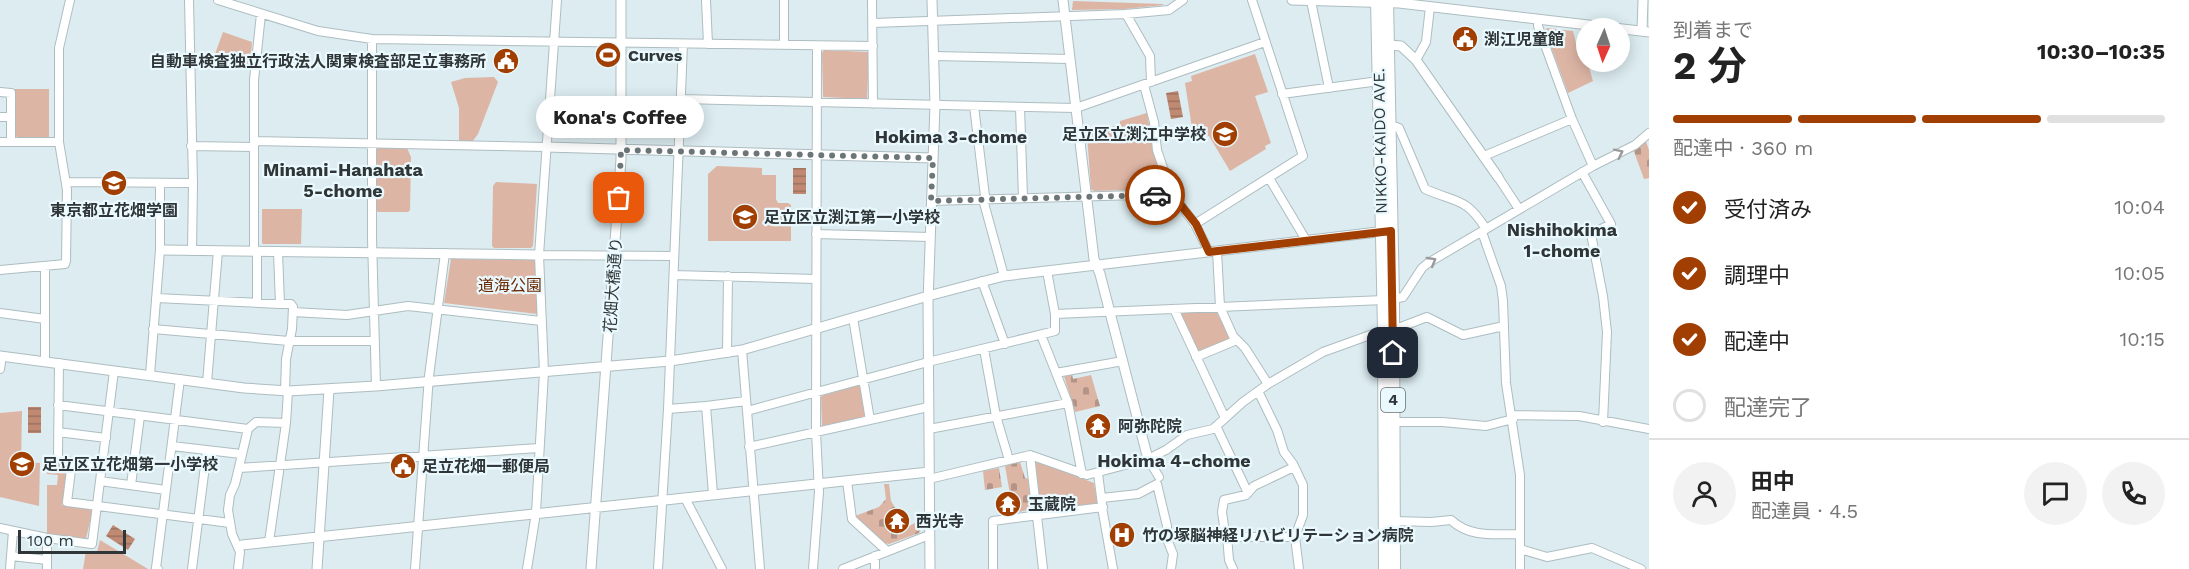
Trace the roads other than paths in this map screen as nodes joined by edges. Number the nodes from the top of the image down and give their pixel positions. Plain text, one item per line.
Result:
1 (70, 0) edge
2 (189, 0) edge
3 (218, 0) edge
4 (557, 0) edge
5 (621, 0) edge
6 (706, 0) edge
7 (784, 0) edge
8 (872, 0) edge
9 (932, 0) edge
10 (1063, 0) edge
11 (1183, 0) edge
12 (1252, 0) edge
13 (1292, 0) edge
14 (1306, 0) edge
15 (1642, 0) edge
16 (1382, 1) edge
17 (1443, 4) edge
18 (1430, 7) junction
19 (261, 14) junction
20 (1126, 14) junction
21 (1064, 15) junction
22 (932, 20) junction
23 (1538, 20) junction
24 (873, 23) junction
25 (1645, 31) edge
26 (372, 39) junction
27 (554, 42) junction
28 (1265, 42) junction
29 (622, 43) junction
30 (683, 44) junction
31 (708, 44) junction
32 (784, 45) junction
33 (1389, 45) junction
34 (817, 46) junction
35 (873, 46) junction
36 (934, 56) junction
37 (1069, 58) junction
38 (1416, 60) junction
39 (1379, 81) junction
40 (1148, 83) junction
41 (1329, 88) junction
42 (0, 92) edge
43 (1282, 94) junction
44 (681, 99) junction
45 (816, 102) junction
46 (873, 104) junction
47 (935, 105) junction
48 (974, 106) junction
49 (1020, 107) junction
50 (1076, 108) junction
51 (0, 117) edge
52 (10, 117) junction
53 (1572, 119) junction
54 (1391, 125) junction
55 (1649, 133) edge
56 (0, 142) edge
57 (11, 142) junction
58 (59, 142) junction
59 (372, 142) junction
60 (254, 144) junction
61 (191, 146) junction
62 (546, 147) junction
63 (621, 150) junction
64 (678, 151) junction
65 (816, 155) junction
66 (1484, 156) junction
67 (933, 158) junction
68 (1593, 166) junction
69 (1582, 172) junction
70 (1498, 177) joint
71 (1269, 178) junction
72 (67, 182) junction
73 (160, 183) junction
74 (193, 183) junction
75 (1172, 194) junction
76 (1086, 197) junction
77 (1023, 198) junction
78 (984, 200) junction
79 (931, 201) junction
80 (1520, 209) junction
81 (1196, 224) junction
82 (1484, 230) junction
83 (1387, 231) junction
84 (816, 234) junction
85 (930, 237) junction
86 (1306, 240) junction
87 (162, 250) junction
88 (192, 251) junction
89 (218, 251) junction
90 (256, 251) junction
91 (1213, 251) junction
92 (278, 252) junction
93 (446, 252) junction
94 (373, 253) junction
95 (539, 255) junction
96 (615, 256) junction
97 (674, 256) junction
98 (1097, 265) junction
99 (45, 266) junction
100 (0, 270) edge
101 (1047, 271) junction
102 (674, 274) junction
103 (728, 276) junction
104 (1005, 276) junction
105 (816, 279) junction
106 (982, 281) junction
107 (928, 296) junction
108 (156, 298) junction
109 (1388, 300) junction
110 (213, 301) junction
111 (257, 303) junction
112 (280, 304) junction
113 (1220, 307) junction
114 (438, 309) junction
115 (1174, 309) junction
116 (1110, 311) junction
117 (293, 312) junction
118 (374, 312) junction
119 (0, 313) edge
120 (1055, 314) junction
121 (853, 318) junction
122 (45, 319) junction
123 (542, 321) junction
124 (1504, 326) junction
125 (153, 329) junction
126 (817, 329) junction
127 (1389, 330) junction
128 (210, 334) junction
129 (1041, 335) junction
130 (1237, 340) junction
131 (290, 341) junction
132 (375, 341) junction
133 (1005, 344) junction
134 (984, 349) junction
135 (742, 350) junction
136 (727, 353) junction
137 (1, 356) edge
138 (1196, 357) junction
139 (670, 361) junction
140 (1123, 361) junction
141 (45, 362) junction
142 (928, 362) junction
143 (59, 363) junction
144 (606, 366) junction
145 (0, 369) edge
146 (114, 371) junction
147 (544, 372) junction
148 (1056, 373) junction
149 (150, 375) junction
150 (180, 380) junction
151 (863, 380) junction
152 (429, 381) junction
153 (207, 383) junction
154 (1268, 384) junction
155 (376, 386) junction
156 (329, 390) junction
157 (286, 391) junction
158 (1258, 391) junction
159 (817, 393) junction
160 (746, 401) junction
161 (1068, 403) junction
162 (58, 405) junction
163 (706, 406) junction
164 (928, 407) junction
165 (668, 409) junction
166 (109, 411) junction
167 (747, 411) junction
168 (140, 416) junction
169 (996, 416) junction
170 (1512, 417) junction
171 (1225, 418) junction
172 (176, 420) junction
173 (870, 420) junction
174 (1394, 422) junction
175 (1603, 422) junction
176 (286, 423) junction
177 (1216, 426) junction
178 (248, 429) junction
179 (929, 429) junction
180 (1649, 429) edge
181 (58, 432) junction
182 (816, 432) junction
183 (106, 438) junction
184 (172, 446) junction
185 (749, 447) junction
186 (539, 448) junction
187 (207, 450) junction
188 (242, 454) junction
189 (1030, 455) junction
190 (424, 456) junction
191 (1148, 459) junction
192 (1009, 460) junction
193 (72, 462) junction
194 (324, 463) junction
195 (280, 465) junction
196 (102, 466) junction
197 (1294, 467) junction
198 (238, 468) junction
199 (1098, 473) junction
200 (1082, 474) junction
201 (929, 476) junction
202 (1159, 477) dead end
203 (847, 481) junction
204 (100, 482) junction
205 (818, 484) junction
206 (131, 485) junction
207 (166, 490) junction
208 (754, 490) junction
209 (1248, 493) junction
210 (713, 494) junction
211 (685, 498) junction
212 (1102, 498) junction
213 (663, 500) junction
214 (97, 506) junction
215 (596, 507) junction
216 (1102, 507) junction
217 (536, 513) junction
218 (163, 516) junction
219 (1037, 516) junction
220 (198, 519) junction
221 (1394, 521) junction
222 (230, 523) junction
223 (419, 525) junction
224 (0, 528) edge
225 (13, 531) junction
226 (1520, 534) junction
227 (929, 535) junction
228 (319, 536) junction
229 (1227, 537) junction
230 (1295, 537) junction
231 (47, 538) junction
232 (269, 542) junction
233 (239, 545) junction
234 (1520, 549) junction
235 (887, 551) junction
236 (11, 556) junction
237 (875, 556) junction
238 (47, 565) edge
239 (10, 569) edge
240 (158, 569) edge
241 (192, 569) edge
242 (238, 569) edge
243 (317, 569) edge
244 (415, 569) edge
245 (527, 569) edge
246 (591, 569) edge
247 (658, 569) edge
248 (722, 569) edge
249 (760, 569) edge
250 (813, 569) edge
251 (843, 569) edge
252 (875, 569) edge
253 (930, 569) edge
254 (993, 569) edge
255 (1042, 569) edge
256 (1113, 569) edge
257 (1171, 569) edge
258 (1233, 569) edge
259 (1299, 569) edge
260 (1385, 569) edge
261 (1394, 569) edge
262 (1520, 569) edge
263 (1641, 569) edge

1 - 58 street
2 - 61 street
3 - 19 street
4 - 27 street
5 - 29 street, 花畑大橋通り
6 - 31 street
7 - 32 street
8 - 24 street
9 - 22 street
10 - 21 street
11 - 20 street
12 - 28 street
13 - 14 street
14 - 16 street
14 - 41 street
15 - 25 street
16 - 18 street
16 - 33 highway, NIKKO-KAIDO AVE. / 4
16 - 39 highway, NIKKO-KAIDO AVE. / 4
17 - 18 street
17 - 23 street
18 - 38 street
19 - 26 street
19 - 60 street
20 - 21 street
20 - 40 street
21 - 22 street
21 - 37 street
22 - 24 street
22 - 36 street
23 - 25 street
23 - 53 street
24 - 35 street
26 - 27 street
26 - 59 street
27 - 29 street
27 - 62 street
28 - 40 street
28 - 43 street
29 - 30 street
29 - 63 street, 花畑大橋通り
30 - 31 street
30 - 44 street
31 - 32 street
32 - 34 street
33 - 38 street
33 - 54 highway, NIKKO-KAIDO AVE. / 4
34 - 35 street
34 - 45 street
35 - 46 street
36 - 37 street
36 - 47 street
37 - 50 street
38 - 66 street
39 - 41 street
39 - 83 highway, NIKKO-KAIDO AVE. / 4
40 - 50 street
40 - 75 street
41 - 43 street
42 - 52 street
43 - 71 street
44 - 45 street
44 - 64 street
45 - 46 street
45 - 65 street
46 - 47 street
47 - 48 street
47 - 67 street
48 - 49 street
48 - 78 street
49 - 50 street
49 - 77 street
50 - 76 street
51 - 52 street
52 - 57 street
53 - 66 street
53 - 68 street
54 - 82 street
54 - 83 highway, NIKKO-KAIDO AVE. / 4
68 -> 55 street
56 - 57 street
57 - 58 street
58 - 72 street
59 - 60 street
59 - 62 street
59 - 94 street
60 - 61 street
60 - 90 street
61 - 74 street
62 - 63 street
62 - 95 street
63 - 64 street
63 - 96 street, 花畑大橋通り
64 - 65 street
64 - 97 street
65 - 67 street
65 - 84 street
66 - 70 street
67 - 79 street
68 - 69 street
69 - 80 street
69 - 175 street
70 - 80 street
71 - 81 street
71 - 86 street
72 - 73 street
72 - 99 street
73 - 74 street
73 - 87 street
74 - 88 street
75 - 76 street
75 - 81 street
76 - 77 street
76 - 98 street
77 - 78 street
78 - 79 street
78 - 104 street
79 - 85 street
80 - 82 street
81 - 91 street
109 -> 82 street
82 - 124 street
83 - 86 street
83 - 109 highway, NIKKO-KAIDO AVE. / 4
84 - 85 street
84 - 105 street
85 - 107 street
86 - 91 street
87 - 88 street
87 - 108 street
88 - 89 street
89 - 90 street
89 - 110 street
90 - 92 street
90 - 111 street
91 - 98 street
91 - 113 street
92 - 94 street
92 - 112 street
93 - 94 street
93 - 95 street
93 - 114 street
94 - 118 street
95 - 96 street
95 - 123 street
96 - 97 street
96 - 144 street, 花畑大橋通り
97 - 102 street
98 - 101 street
98 - 116 street
99 - 100 street
99 - 122 street
101 - 104 street
101 - 120 street
102 - 103 street
102 - 139 street
103 - 105 street
103 - 136 street
104 - 106 street
105 - 126 street
106 - 107 street
106 - 133 street
107 - 121 street
107 - 142 street
108 - 110 street
108 - 125 street
109 - 113 street
109 - 127 highway, NIKKO-KAIDO AVE. / 4
110 - 111 street
110 - 128 street
111 - 112 street
112 - 117 street
113 - 115 street
113 - 130 street
114 - 118 street
114 - 123 street
114 - 152 street
115 - 116 street
115 - 138 street
116 - 120 street
116 - 140 street
117 - 118 street
117 - 131 street
118 - 132 street
119 - 122 street
120 - 129 street
121 - 126 street
121 - 151 street
122 - 141 street
123 - 147 street
124 - 127 street
124 - 170 street
125 - 128 street
125 - 149 street
126 - 135 street
126 - 159 street
127 - 154 street
127 - 174 highway, NIKKO-KAIDO AVE. / 4
127 - 260 highway, NIKKO-KAIDO AVE. / 4
128 - 131 street
128 - 153 street
129 - 133 street
129 - 148 street
130 - 138 street
130 - 154 street
131 - 132 street
131 - 157 street
132 - 155 street
133 - 134 street
134 - 142 street
134 - 169 street
135 - 136 street
135 - 160 street
136 - 139 street
137 - 141 street
137 - 145 street
138 - 171 street
139 - 144 street
139 - 165 street
140 - 148 street
140 - 191 street
141 - 143 street
142 - 151 street
142 - 164 street
143 - 146 street
143 - 162 street
144 - 147 street
144 - 215 street, 花畑大橋通り
146 - 149 street
146 - 166 street
147 - 152 street
147 - 186 street
148 - 161 street
149 - 150 street
150 - 153 street
150 - 172 street
151 - 159 street
151 - 173 street
152 - 155 street
152 - 190 street
153 - 157 street
154 - 158 street
155 - 156 street
156 - 157 street
156 - 194 street
157 - 176 street
158 - 171 street
158 - 197 street
159 - 167 street
159 - 182 street
160 - 163 street
160 - 167 street
161 - 169 street
161 - 200 street
162 - 166 street
162 - 181 street
163 - 165 street
163 - 210 street
164 - 173 street
164 - 179 street
165 - 213 street
166 - 168 street
166 - 183 street
167 - 185 street
168 - 172 street
168 - 206 street
169 - 179 street
169 - 192 street
170 - 174 street
170 - 175 street
170 - 226 street
171 - 177 street
172 - 178 street
172 - 184 street
173 - 182 street
174 - 221 highway, NIKKO-KAIDO AVE. / 4
175 - 180 street
176 - 178 street
176 - 195 street
177 - 191 street
177 - 209 street
178 - 188 street
179 - 201 street
181 - 183 street
181 - 193 street
182 - 185 street
182 - 205 street
183 - 196 street
184 - 187 street
184 - 207 street
185 - 208 street
186 - 190 street
186 - 217 street
187 - 188 street
187 - 220 street
188 - 198 street
189 - 192 street
189 - 200 street
189 - 219 street
190 - 194 street
190 - 223 street
191 - 199 street
191 - 202 street
192 - 201 street
193 - 196 street
193 - 214 street
194 - 195 street
194 - 228 street
195 - 198 street
195 - 232 street
196 - 204 street
197 - 209 street
197 - 230 street
198 - 222 street
199 - 200 street
199 - 212 street
201 - 203 street
201 - 227 street
203 - 205 street
203 - 235 street
204 - 206 street
204 - 214 street
205 - 208 street
205 - 250 street
206 - 207 street
207 - 218 street
208 - 210 street
208 - 249 street
209 - 229 street
210 - 211 street
211 - 213 street
211 - 248 street
212 - 216 street
212 - 257 street
213 - 215 street
213 - 247 street
214 - 218 street
214 - 231 street
215 - 217 street
215 - 246 street, 花畑大橋通り
216 - 219 street
216 - 256 street
217 - 223 street
217 - 245 street
218 - 220 street
218 - 240 street
219 - 254 street
219 - 255 street
220 - 222 street
220 - 241 street
221 - 226 street
221 - 261 highway, NIKKO-KAIDO AVE. / 4
222 - 233 street
223 - 228 street
223 - 244 street
224 - 225 street
225 - 231 street
225 - 236 street
226 - 234 street
227 - 235 street
227 - 253 street
228 - 232 street
228 - 243 street
229 - 230 street
229 - 258 street
230 - 259 street
231 - 238 street
232 - 233 street
233 - 242 street
234 - 262 street
234 - 263 street
235 - 237 street
236 - 238 street
236 - 239 street
237 - 251 street
237 - 252 street

